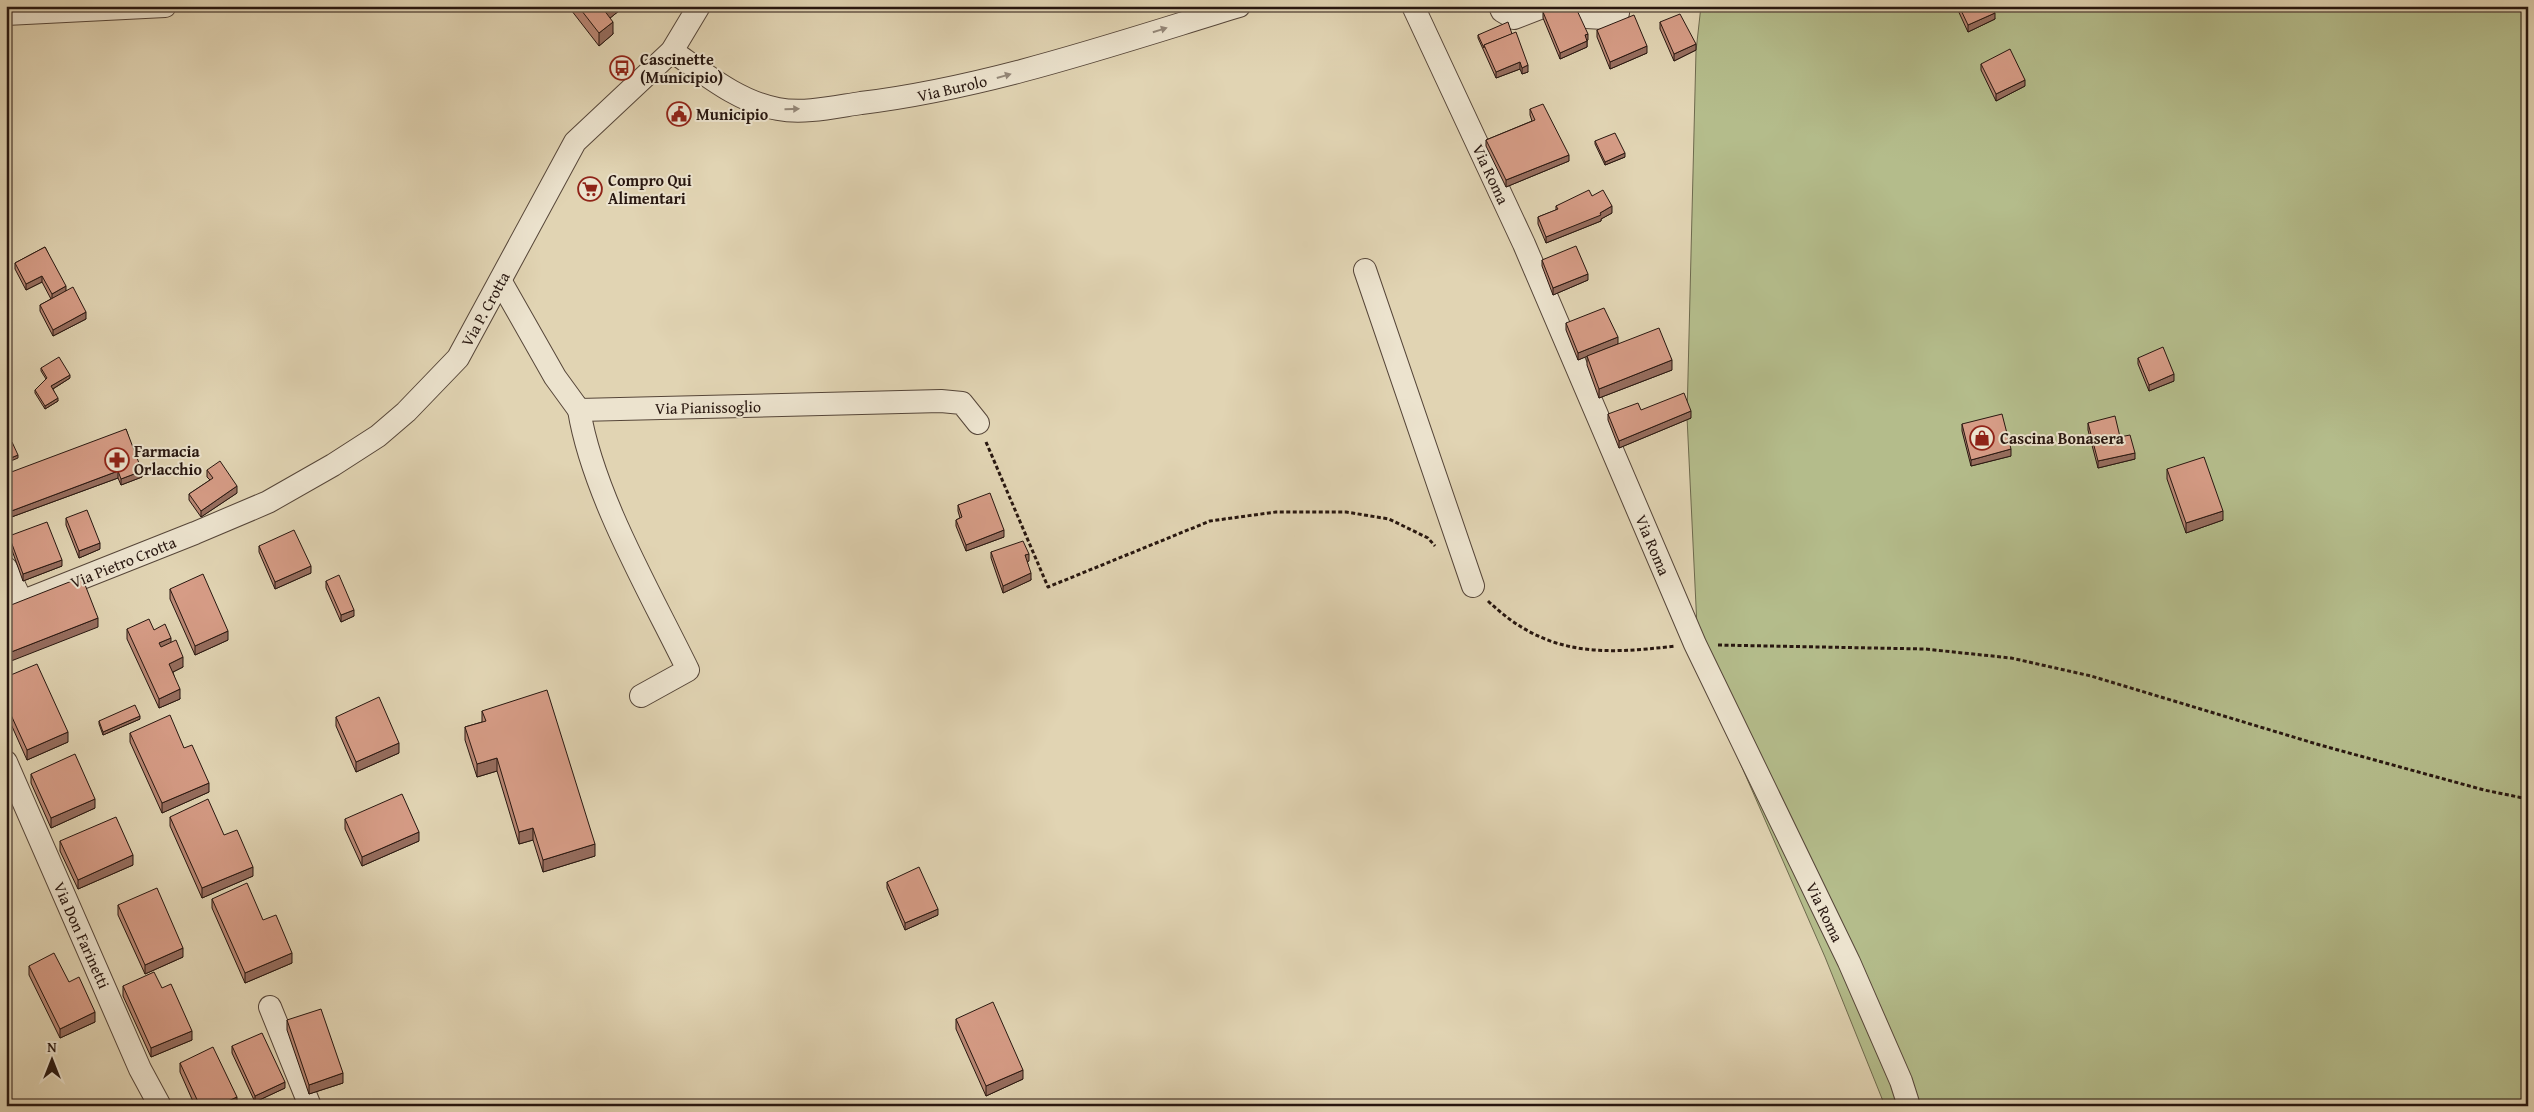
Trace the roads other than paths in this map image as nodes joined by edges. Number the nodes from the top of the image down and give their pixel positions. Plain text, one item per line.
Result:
1 (165, 6) edge
2 (699, 6) edge
3 (1239, 6) edge
4 (1413, 6) edge
5 (1500, 6) edge
6 (1545, 6) edge
7 (1578, 6) edge
8 (1618, 13) dead end
9 (6, 14) edge
10 (672, 51) junction
11 (1365, 270) dead end
12 (501, 282) junction
13 (579, 410) junction
14 (978, 423) road end
15 (196, 533) joint
16 (6, 568) edge
17 (1473, 586) road end
18 (14, 605) edge
19 (641, 696) dead end
20 (6, 762) edge
21 (270, 1007) dead end
22 (160, 1106) edge
23 (310, 1106) edge
24 (1909, 1106) edge

1 - 9 street
2 - 10 street, Via P. Crotta
10 -> 3 street, Via Burolo
4 - 24 street, Via Roma
5 - 6 street
7 - 8 street
10 - 12 street, Via P. Crotta
11 - 17 street
12 - 13 street
12 - 15 street, Via P. Crotta
13 - 14 street, Via Pianissoglio
13 - 19 street
15 - 18 street, Via Pietro Crotta
16 - 18 street, Via Pietro Crotta
20 - 22 street, Via Don Farinetti
21 - 23 street

